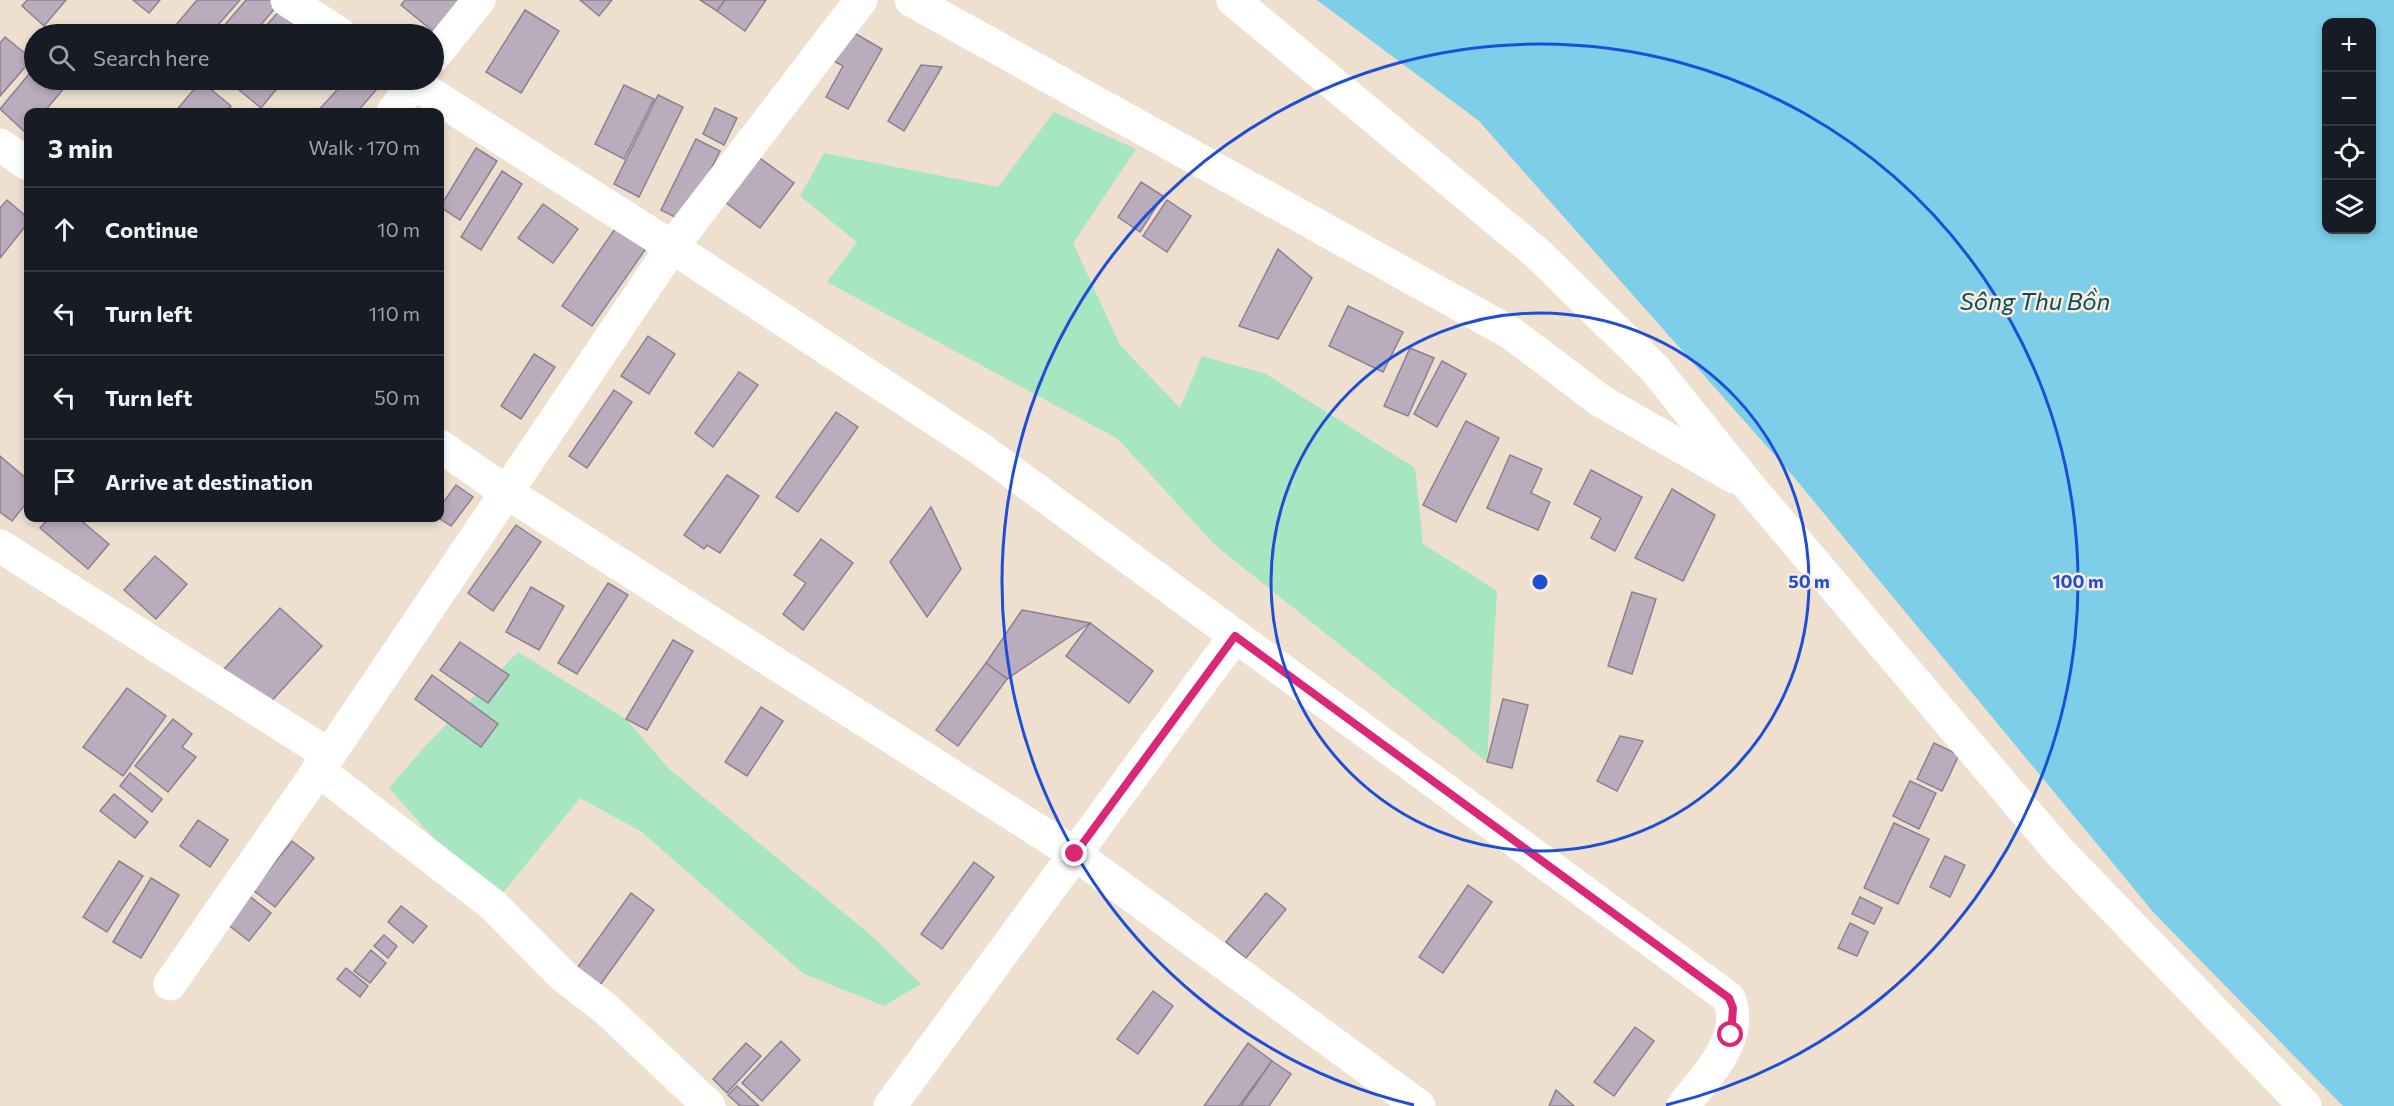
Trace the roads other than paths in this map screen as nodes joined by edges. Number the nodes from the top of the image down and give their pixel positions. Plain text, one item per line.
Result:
1 (287, 0) edge
2 (478, 0) edge
3 (861, 0) edge
4 (911, 0) edge
5 (1233, 0) edge
6 (324, 24) edge
7 (444, 43) edge
8 (406, 90) edge
9 (428, 90) edge
10 (395, 108) edge
11 (0, 145) edge
12 (24, 161) edge
13 (672, 247) junction
14 (444, 449) edge
15 (1748, 485) junction
16 (506, 492) junction
17 (0, 546) edge
18 (1235, 636) junction
19 (323, 762) junction
20 (1075, 854) junction
21 (170, 984) dead end
22 (709, 1106) edge
23 (890, 1106) edge
24 (1419, 1106) edge
25 (1683, 1106) edge
26 (2305, 1106) edge

1 - 6 street
2 - 7 street
3 - 13 street
4 - 15 street
5 - 15 street
8 - 10 street
9 - 13 street
11 - 12 street
13 - 16 street
13 - 18 street
14 - 16 street
15 - 26 street
16 - 19 street
16 - 20 street
17 - 19 street
18 - 20 street
18 - 25 street
19 - 21 street
19 - 22 street
20 - 23 street
20 - 24 street

